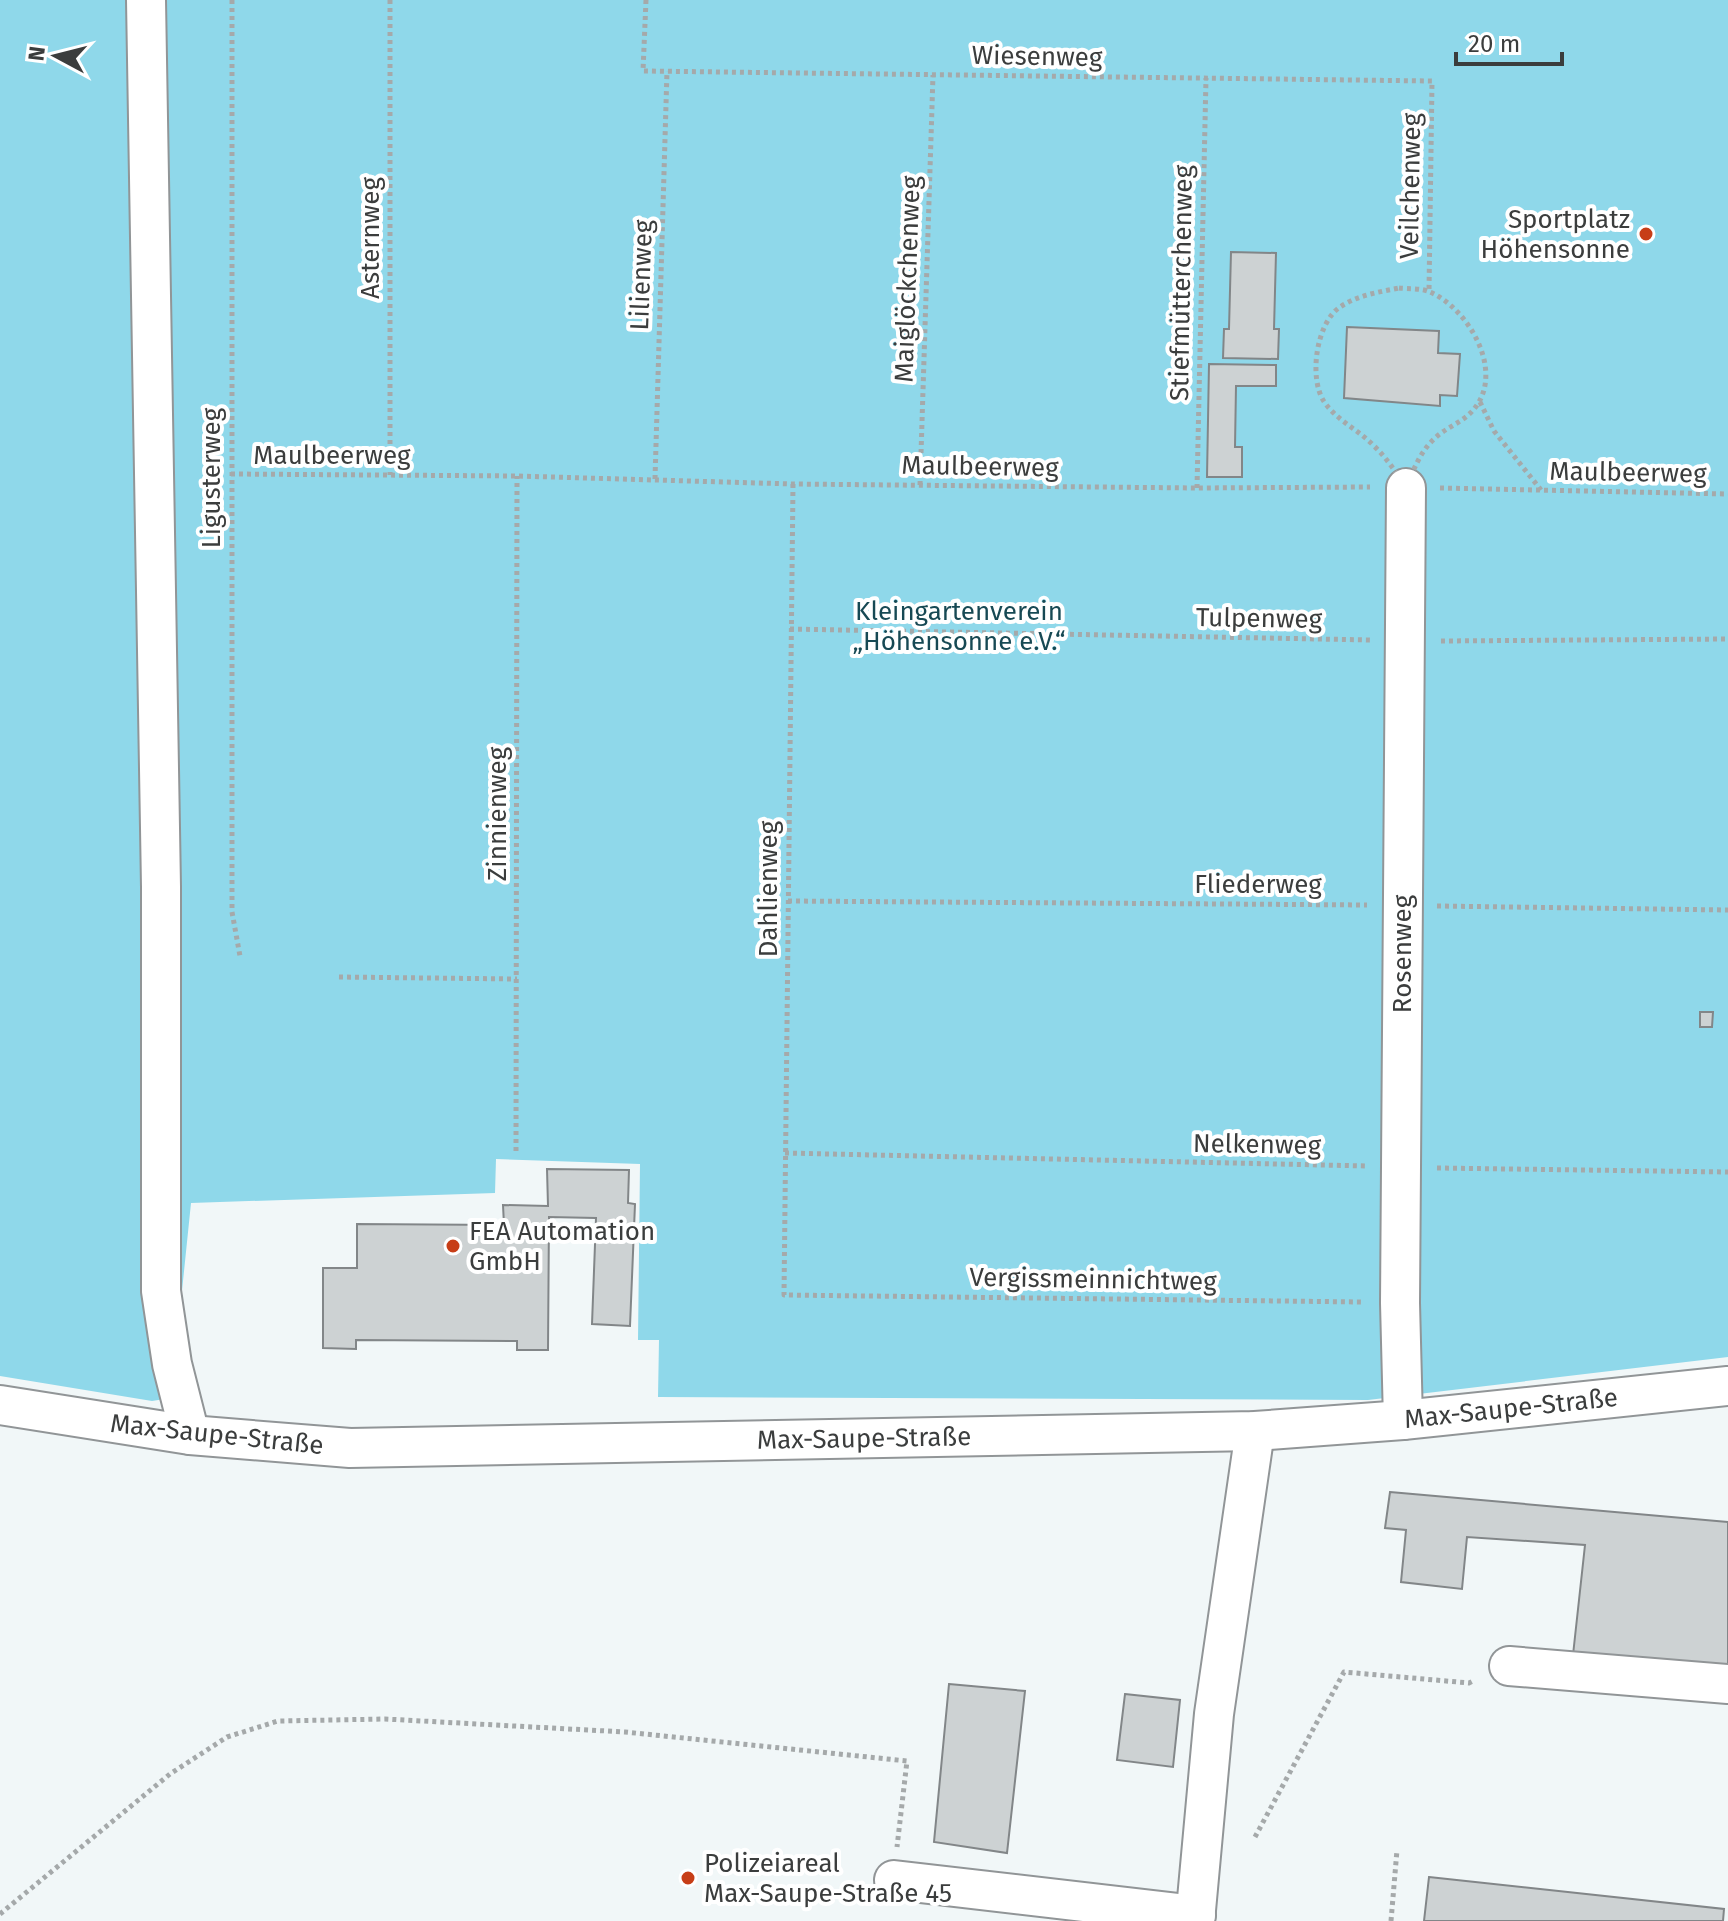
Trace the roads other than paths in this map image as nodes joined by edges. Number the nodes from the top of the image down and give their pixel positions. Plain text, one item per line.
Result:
1 (146, 0) edge
2 (1407, 488) road end
3 (1728, 1386) edge
4 (0, 1405) edge
5 (1403, 1420) junction
6 (1255, 1431) junction
7 (190, 1435) junction
8 (1509, 1666) road end
9 (1728, 1684) edge
10 (894, 1880) road end
11 (1195, 1918) edge

1 - 7 street
2 - 5 street, Rosenweg
3 - 5 street, Max-Saupe-Straße
4 - 7 street, Max-Saupe-Straße
5 - 6 street, Max-Saupe-Straße
6 - 7 street, Max-Saupe-Straße
6 - 11 street
8 - 9 street
10 - 11 street

